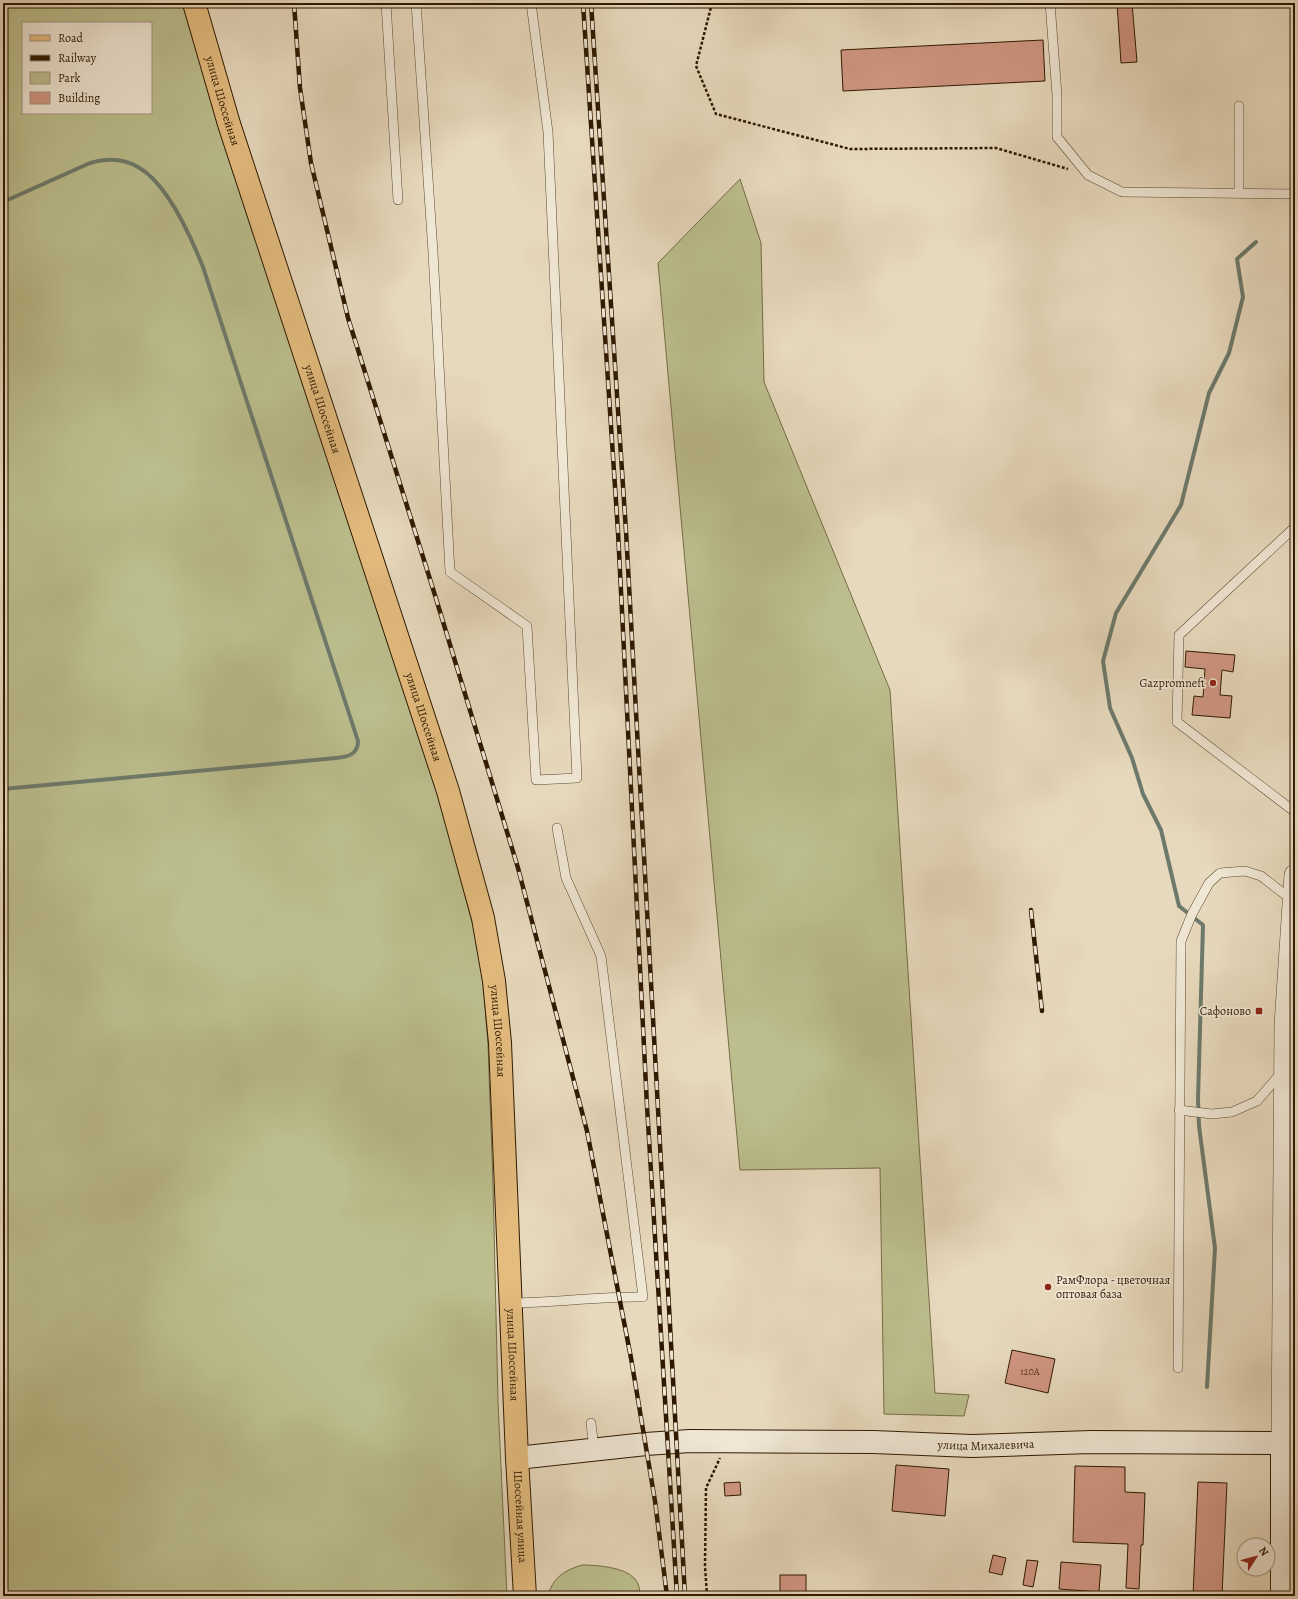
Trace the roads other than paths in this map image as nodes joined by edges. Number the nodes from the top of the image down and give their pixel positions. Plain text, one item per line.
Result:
1 (194, 3) edge
2 (386, 3) edge
3 (416, 3) edge
4 (531, 3) edge
5 (1050, 3) edge
6 (1239, 106) dead end
7 (1239, 193) junction
8 (1295, 194) edge
9 (398, 200) dead end
10 (1295, 527) edge
11 (1295, 812) edge
12 (557, 828) dead end
13 (1295, 875) edge
14 (1293, 901) junction
15 (1284, 1070) junction
16 (1180, 1110) junction
17 (510, 1303) junction
18 (1178, 1368) dead end
19 (591, 1423) dead end
20 (1282, 1443) junction
21 (594, 1449) junction
22 (517, 1458) junction
23 (524, 1586) edge
24 (1284, 1594) edge

1 - 17 main road, улица Шоссейная
2 - 9 lane
3 - 4 lane
5 - 7 lane
6 - 7 lane
7 - 8 lane
10 - 11 lane
12 - 17 lane
13 - 14 street
14 - 15 street
14 - 16 lane
15 - 16 lane
15 - 20 street
16 - 18 lane
17 - 22 main road, улица Шоссейная
19 - 21 lane
20 - 21 main road, улица Михалевича
20 - 24 main road
21 - 22 main road, улица Михалевича
22 - 23 main road, Шоссейная улица

